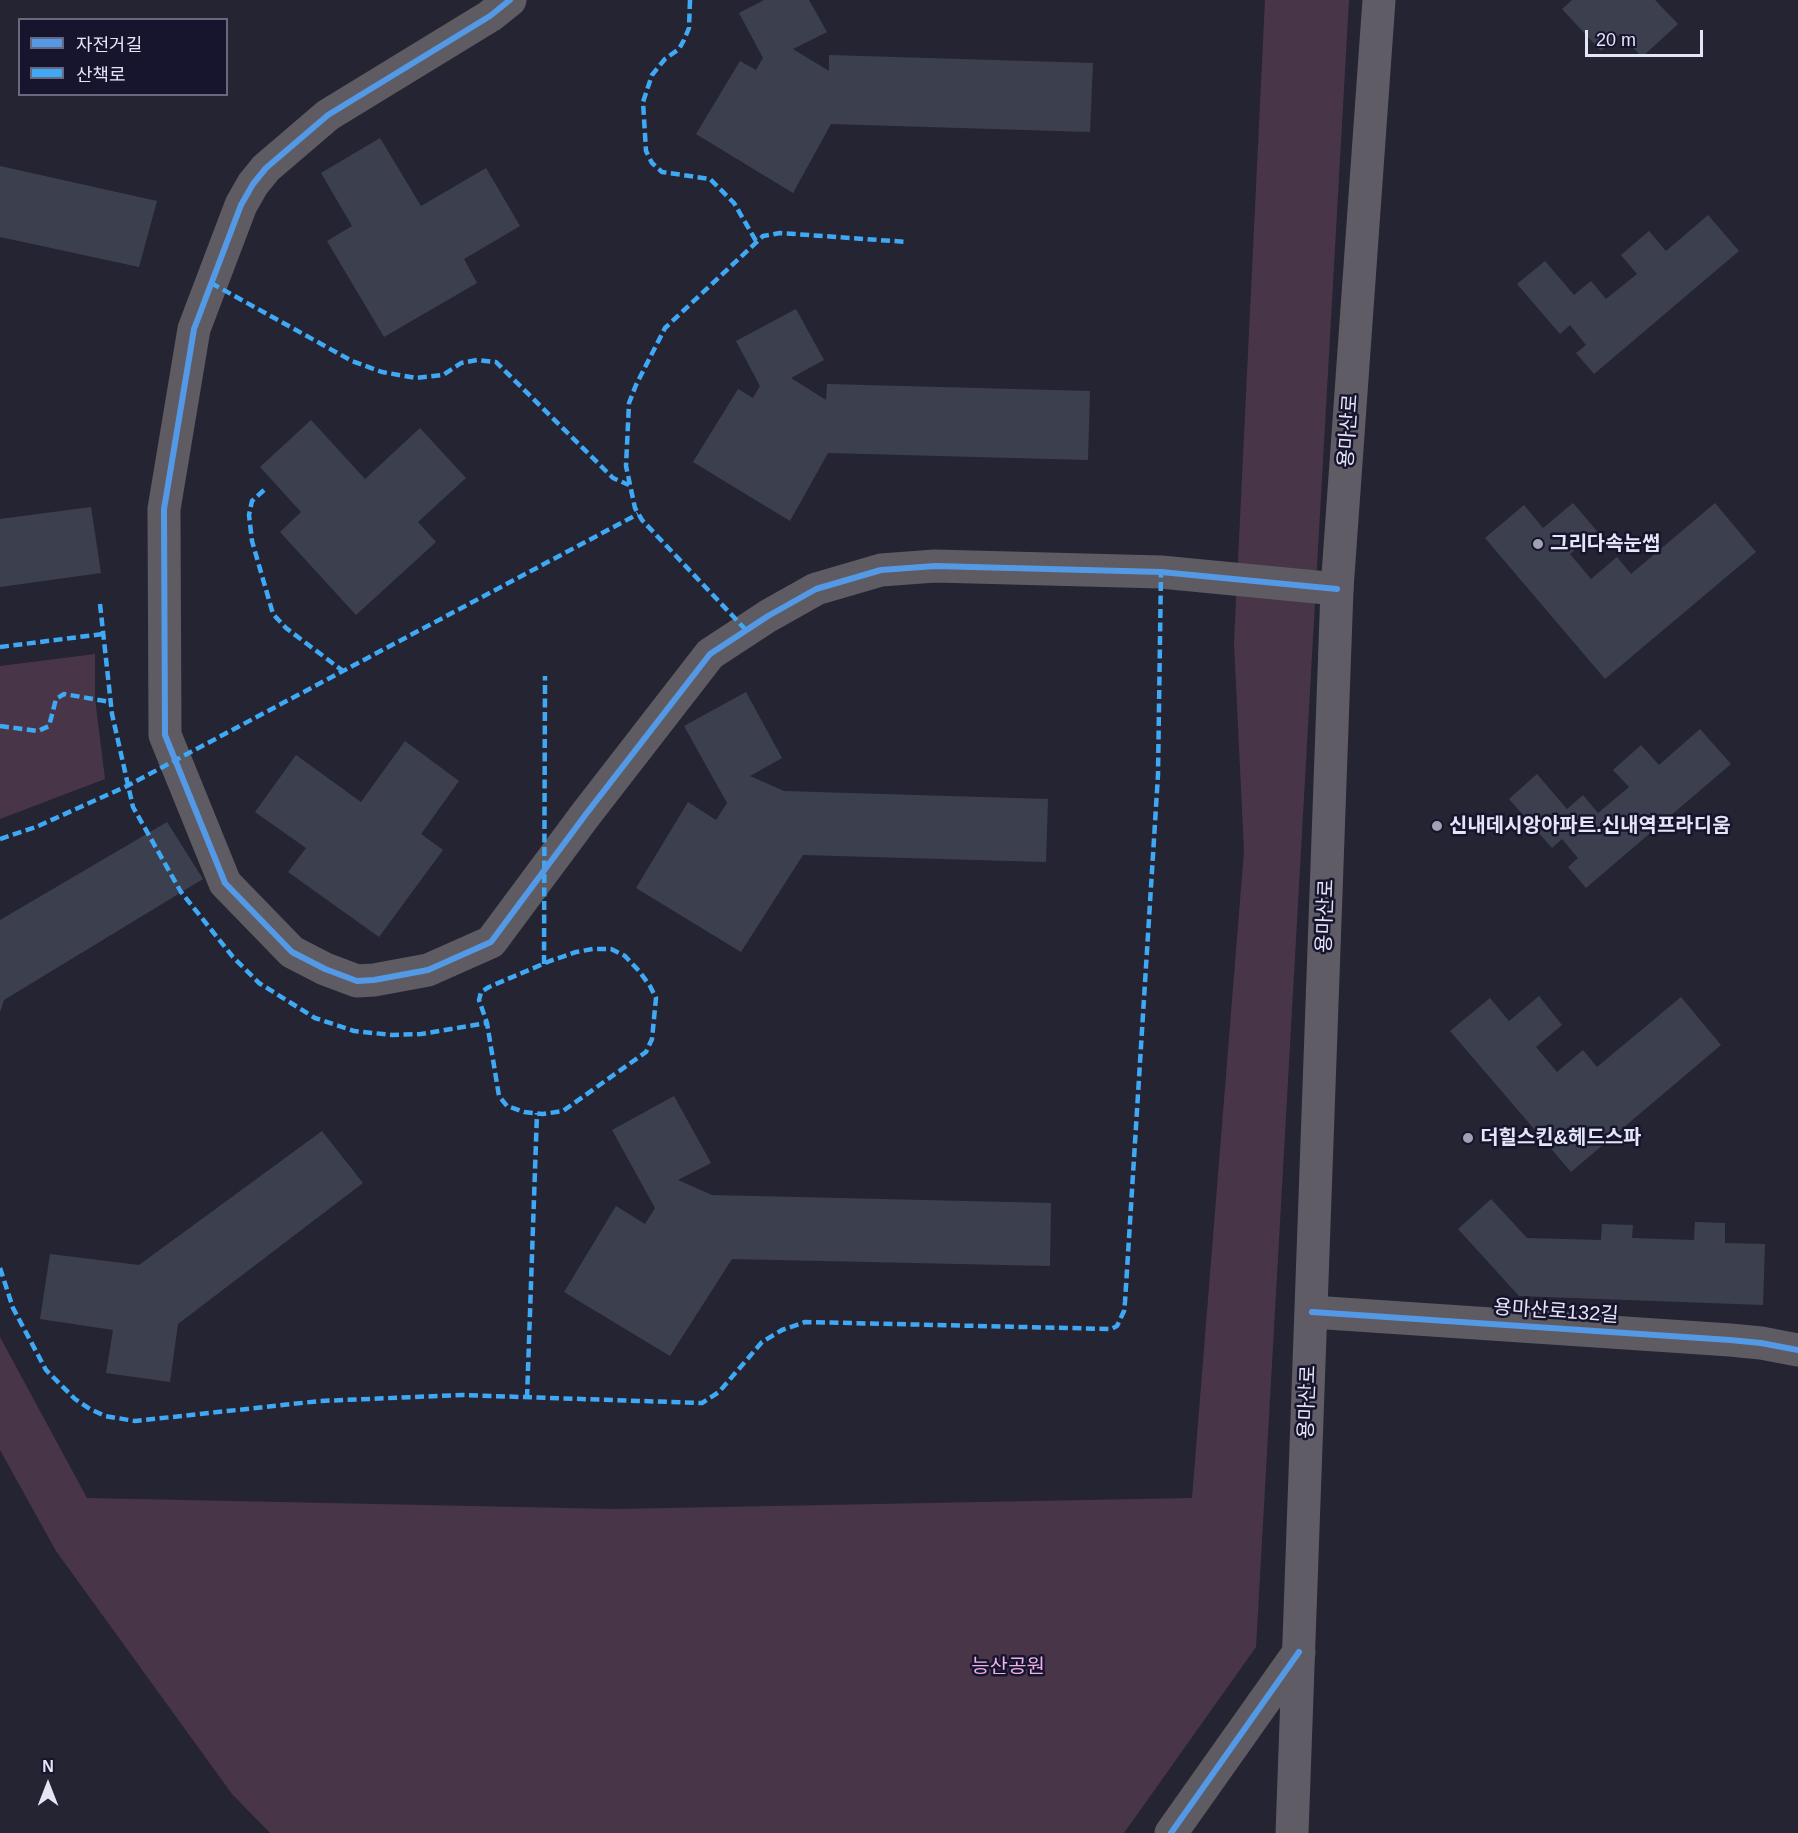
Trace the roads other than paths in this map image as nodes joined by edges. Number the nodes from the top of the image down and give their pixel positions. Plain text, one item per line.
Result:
1 (510, 0) edge
2 (1379, 0) edge
3 (1337, 589) junction
4 (1312, 1312) junction
5 (1798, 1350) edge
6 (1299, 1652) junction
7 (1171, 1833) edge
8 (1292, 1833) edge

1 - 3 street
2 - 3 main road, 용마산로
3 - 4 main road, 용마산로
4 - 5 street, 용마산로132길
4 - 6 main road, 용마산로
6 - 7 street
6 - 8 main road, 용마산로

